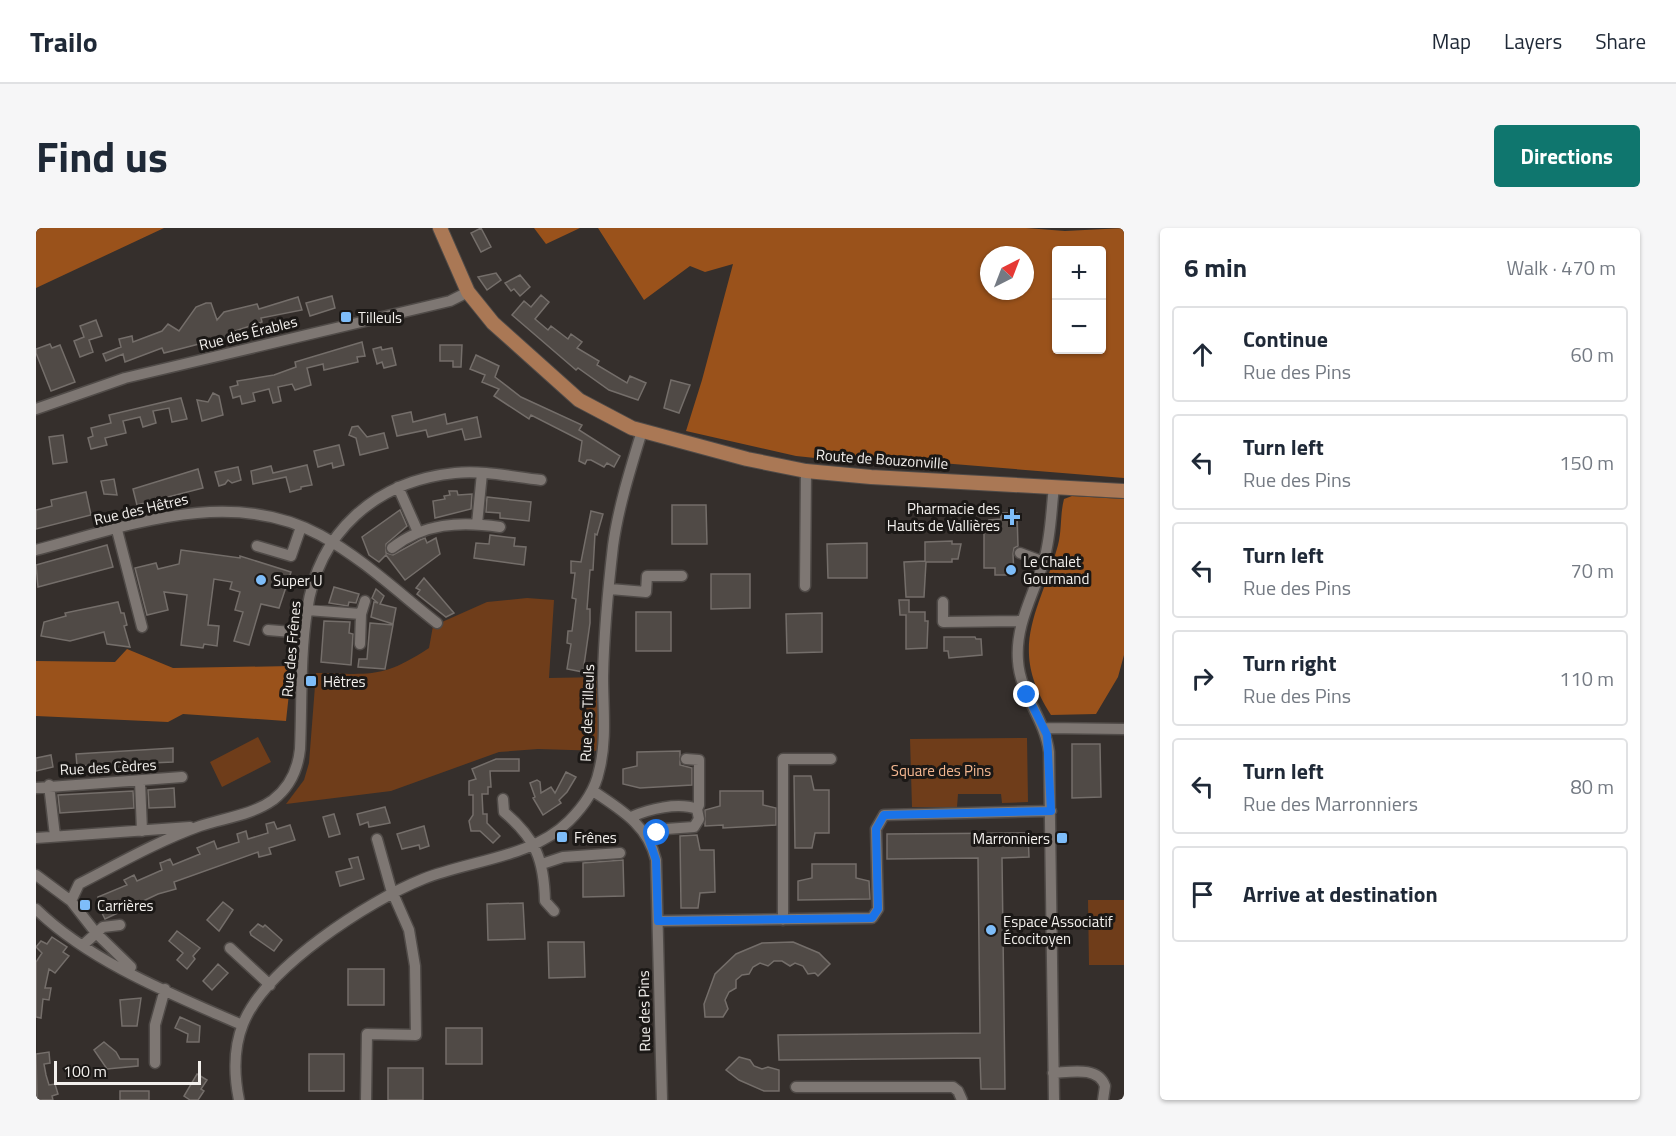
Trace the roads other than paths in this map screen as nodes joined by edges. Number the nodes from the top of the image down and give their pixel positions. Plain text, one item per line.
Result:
1 (440, 228) edge
2 (468, 292) junction
3 (36, 409) edge
4 (642, 431) junction
5 (806, 471) junction
6 (482, 473) junction
7 (541, 480) dead end
8 (398, 487) junction
9 (1054, 487) junction
10 (1124, 491) edge
11 (477, 524) junction
12 (301, 527) junction
13 (500, 527) dead end
14 (117, 530) junction
15 (418, 532) junction
16 (331, 542) junction
17 (257, 546) dead end
18 (392, 548) dead end
19 (36, 550) edge
20 (1020, 553) dead end
21 (1044, 562) junction
22 (682, 576) dead end
23 (805, 586) dead end
24 (610, 589) junction
25 (365, 601) dead end
26 (943, 602) dead end
27 (307, 610) junction
28 (361, 614) junction
29 (1021, 621) junction
30 (437, 623) dead end
31 (142, 627) dead end
32 (268, 630) dead end
33 (304, 633) junction
34 (360, 644) dead end
35 (1045, 728) junction
36 (1124, 729) edge
37 (686, 759) dead end
38 (831, 759) dead end
39 (182, 777) dead end
40 (140, 781) junction
41 (49, 785) junction
42 (36, 788) edge
43 (593, 791) junction
44 (502, 799) dead end
45 (697, 809) junction
46 (1051, 811) junction
47 (631, 817) junction
48 (199, 826) junction
49 (161, 830) junction
50 (142, 831) junction
51 (55, 836) junction
52 (648, 837) junction
53 (36, 838) edge
54 (376, 839) dead end
55 (164, 842) junction
56 (533, 845) junction
57 (620, 854) dead end
58 (542, 864) junction
59 (36, 875) edge
60 (393, 894) junction
61 (70, 901) junction
62 (554, 911) dead end
63 (38, 915) edge
64 (783, 920) junction
65 (658, 921) junction
66 (120, 925) dead end
67 (96, 933) junction
68 (83, 945) junction
69 (230, 948) dead end
70 (145, 979) junction
71 (270, 985) junction
72 (165, 989) junction
73 (242, 1025) junction
74 (154, 1063) dead end
75 (1053, 1072) junction
76 (796, 1087) dead end
77 (239, 1100) edge
78 (366, 1100) edge
79 (662, 1100) edge
80 (962, 1100) edge
81 (1054, 1100) edge
82 (1103, 1100) edge

1 - 2 main road, Route de Bouzonville
2 - 3 street, Rue des Érables
2 - 4 main road, Route de Bouzonville
4 - 5 main road, Route de Bouzonville
4 - 24 street, Rue des Tilleuls
5 - 9 main road, Route de Bouzonville
5 - 23 street
6 - 7 street, Rue des Frênes
6 - 8 street, Rue des Frênes
6 - 11 street
8 - 15 street
8 - 16 street, Rue des Frênes
9 - 10 main road, Route de Bouzonville
9 - 21 street
11 - 13 street
11 - 15 street
12 - 14 street, Rue des Hêtres
12 - 16 street, Rue des Hêtres
12 - 17 street
14 - 19 street, Rue des Hêtres
14 - 31 street
15 - 18 street
16 - 27 street, Rue des Frênes
16 - 30 street, Rue des Hêtres
20 - 21 street
21 - 29 street
22 - 24 street
24 - 43 street, Rue des Tilleuls
25 - 28 street
26 - 29 street
27 - 28 street
27 - 33 street, Rue des Frênes
28 - 34 street
29 - 35 street
32 - 33 street
33 - 48 street, Rue des Frênes
35 - 36 street
35 - 46 street
37 - 45 street
38 - 64 street
39 - 40 street, Rue des Cèdres
40 - 41 street, Rue des Cèdres
40 - 50 street
41 - 42 street, Rue des Cèdres
41 - 51 street
43 - 47 street, Rue des Pins
43 - 56 street, Rue des Tilleuls
44 - 56 street
45 - 47 street
45 - 52 street
46 - 64 street
46 - 75 street
47 - 52 street, Rue des Pins
48 - 49 street, Rue des Frênes
48 - 55 street, Rue des Frênes
49 - 50 street, Rue des Frênes
49 - 55 street
50 - 51 street, Rue des Frênes
51 - 53 street, Rue des Frênes
52 - 65 street, Rue des Pins
54 - 60 street
55 - 61 street, Rue des Frênes
56 - 58 street
56 - 60 street, Rue des Tilleuls
57 - 58 street
58 - 62 street
59 - 61 street
60 - 71 street, Rue des Tilleuls
60 - 78 street
61 - 67 street
63 - 68 street
64 - 65 street
65 - 79 street, Rue des Pins
66 - 67 street
67 - 68 street
67 - 70 street
68 - 70 street
69 - 71 street
70 - 72 street
71 - 73 street, Rue des Tilleuls
72 - 73 street
72 - 74 street
73 - 77 street, Rue des Tilleuls
75 - 81 street
75 - 82 street
76 - 80 street

